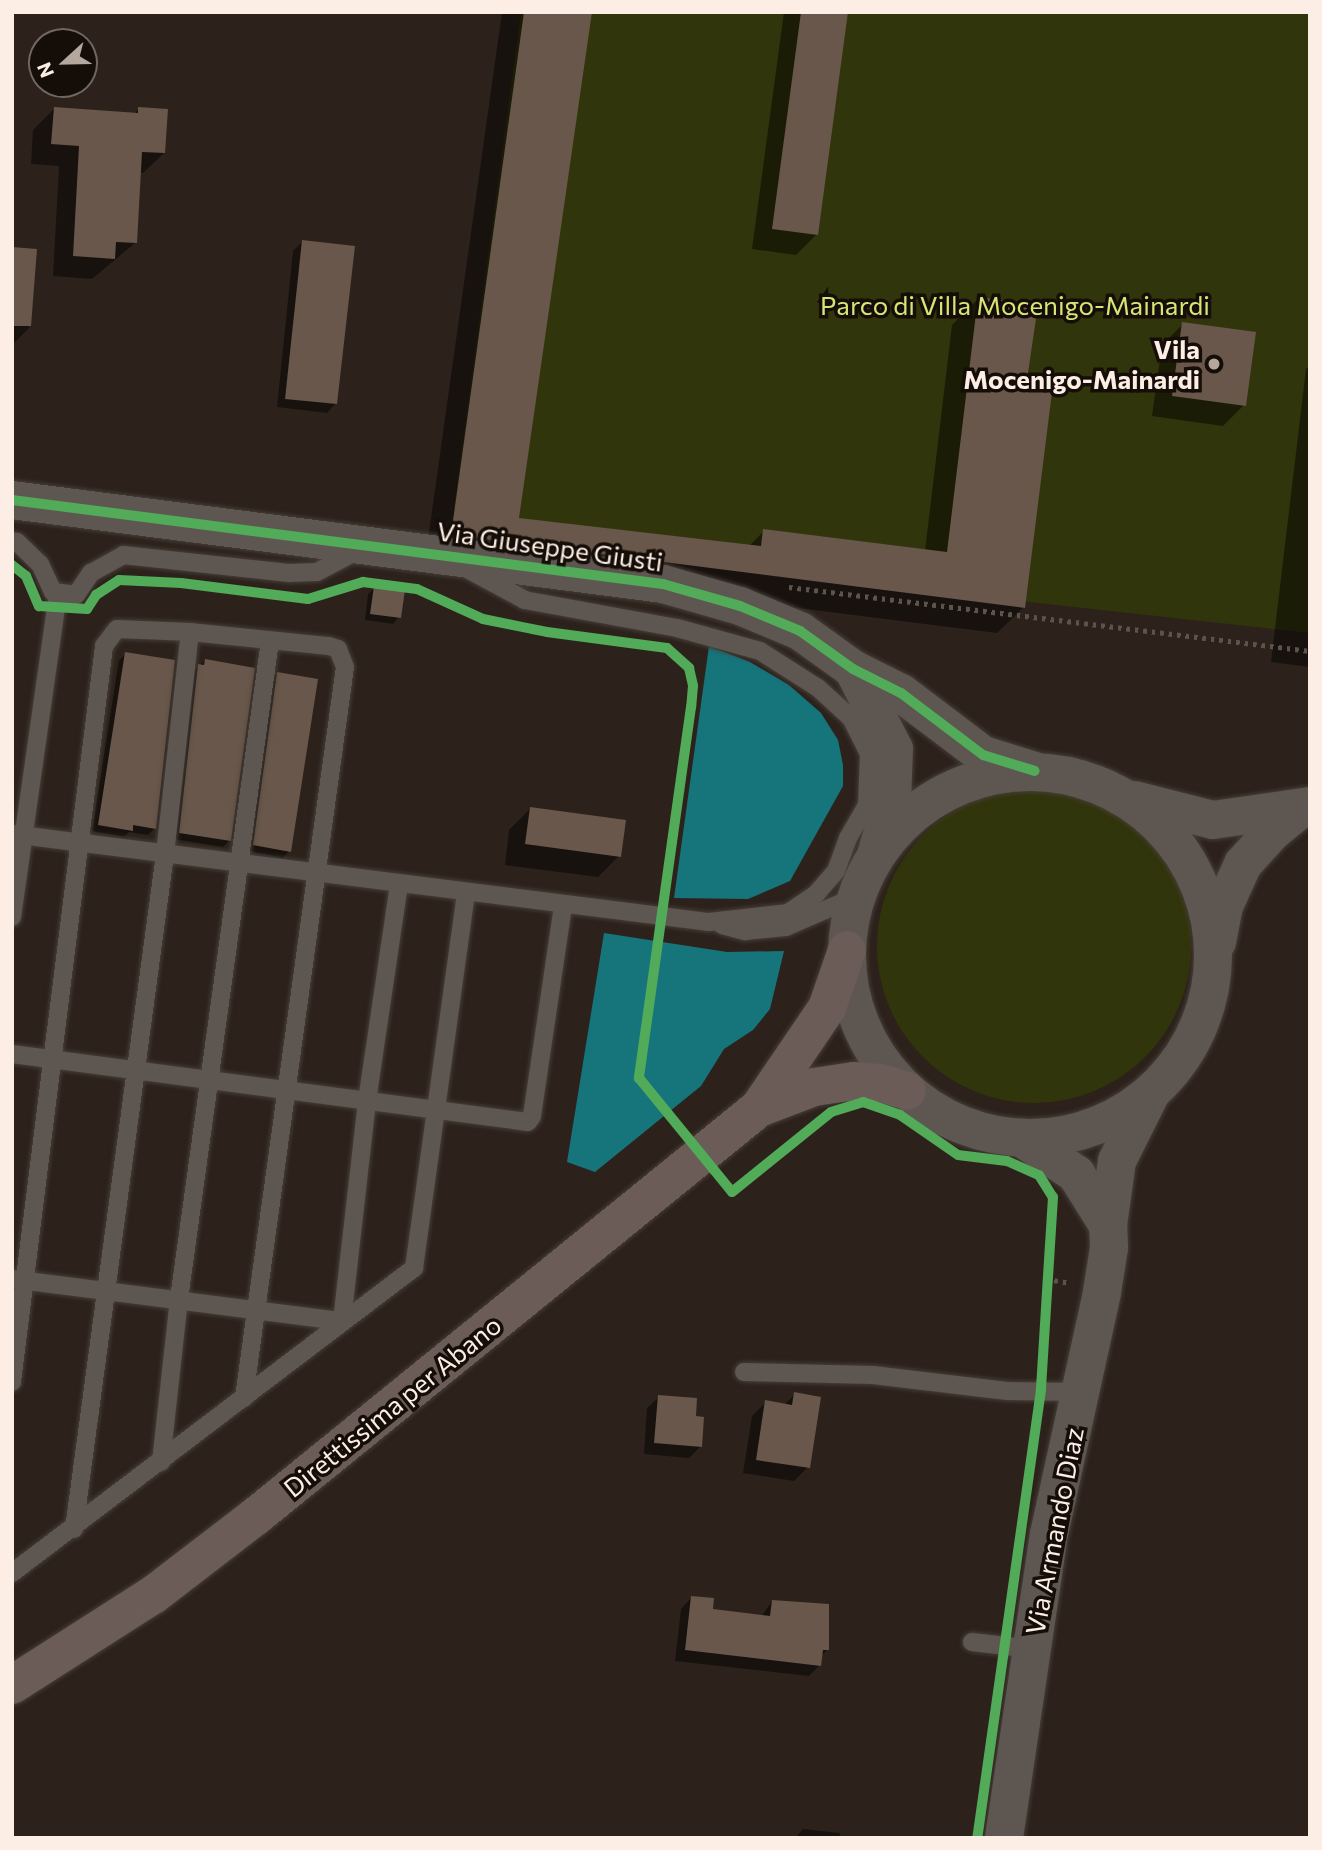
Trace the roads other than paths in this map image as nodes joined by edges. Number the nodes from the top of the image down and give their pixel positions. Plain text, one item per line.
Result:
1 (12, 500) edge
2 (12, 541) edge
3 (369, 544) junction
4 (438, 553) junction
5 (58, 593) junction
6 (190, 632) junction
7 (270, 641) junction
8 (853, 668) junction
9 (1035, 771) junction
10 (1124, 797) junction
11 (1304, 808) edge
12 (18, 835) edge
13 (81, 843) junction
14 (165, 854) junction
15 (876, 855) junction
16 (239, 863) junction
17 (315, 873) junction
18 (399, 884) junction
19 (466, 892) junction
20 (855, 897) junction
21 (563, 905) junction
22 (12, 917) edge
23 (709, 922) junction
24 (847, 950) junction
25 (1214, 954) junction
26 (12, 1054) edge
27 (52, 1058) junction
28 (134, 1069) junction
29 (210, 1079) junction
30 (286, 1088) junction
31 (907, 1091) junction
32 (1150, 1095) junction
33 (367, 1101) junction
34 (759, 1108) junction
35 (436, 1110) junction
36 (1023, 1139) junction
37 (1108, 1225) junction
38 (19, 1279) edge
39 (104, 1289) junction
40 (179, 1298) junction
41 (256, 1308) junction
42 (342, 1321) junction
43 (744, 1372) dead end
44 (12, 1382) edge
45 (1081, 1392) junction
46 (244, 1398) junction
47 (161, 1462) junction
48 (74, 1529) junction
49 (12, 1573) edge
50 (972, 1642) dead end
51 (1032, 1649) junction
52 (12, 1685) edge
53 (1004, 1838) edge

1 - 3 street, Via Giuseppe Giusti
2 - 5 lane
3 - 4 street, Via Giuseppe Giusti
3 - 5 lane
4 - 8 street, Via Giuseppe Giusti
4 - 23 lane
5 - 12 lane
6 - 7 lane
6 - 13 lane
6 - 14 lane
7 - 16 lane
7 - 17 lane
8 - 9 street, Via Giuseppe Giusti
8 - 15 street, Via Giuseppe Giusti
9 - 10 street
9 - 15 street
10 - 11 street
10 - 25 street
11 - 25 street
12 - 13 lane
12 - 22 lane
13 - 14 lane
13 - 27 lane
14 - 16 lane
14 - 28 lane
15 - 20 street
16 - 17 lane
16 - 29 lane
17 - 18 lane
17 - 30 lane
18 - 19 lane
18 - 33 lane
19 - 21 lane
19 - 35 lane
20 - 23 lane
20 - 24 street
21 - 23 lane
21 - 35 lane
24 - 31 street
24 - 34 highway, Direttissima per Abano
25 - 32 street
26 - 27 lane
27 - 28 lane
27 - 38 lane
28 - 29 lane
28 - 39 lane
29 - 30 lane
29 - 40 lane
30 - 33 lane
30 - 41 lane
31 - 34 highway, Direttissima per Abano
31 - 36 street
32 - 36 street
32 - 37 street, Via Armando Diaz
33 - 35 lane
33 - 42 lane
34 - 52 highway, Direttissima per Abano
35 - 42 lane
36 - 37 street
37 - 45 street, Via Armando Diaz
38 - 39 lane
38 - 44 lane
39 - 40 lane
39 - 48 lane
40 - 41 lane
40 - 47 lane
41 - 42 lane
41 - 46 lane
42 - 46 lane
43 - 45 lane
45 - 51 street, Via Armando Diaz
46 - 47 lane
47 - 48 lane
48 - 49 lane
50 - 51 lane
51 - 53 street, Via Armando Diaz

